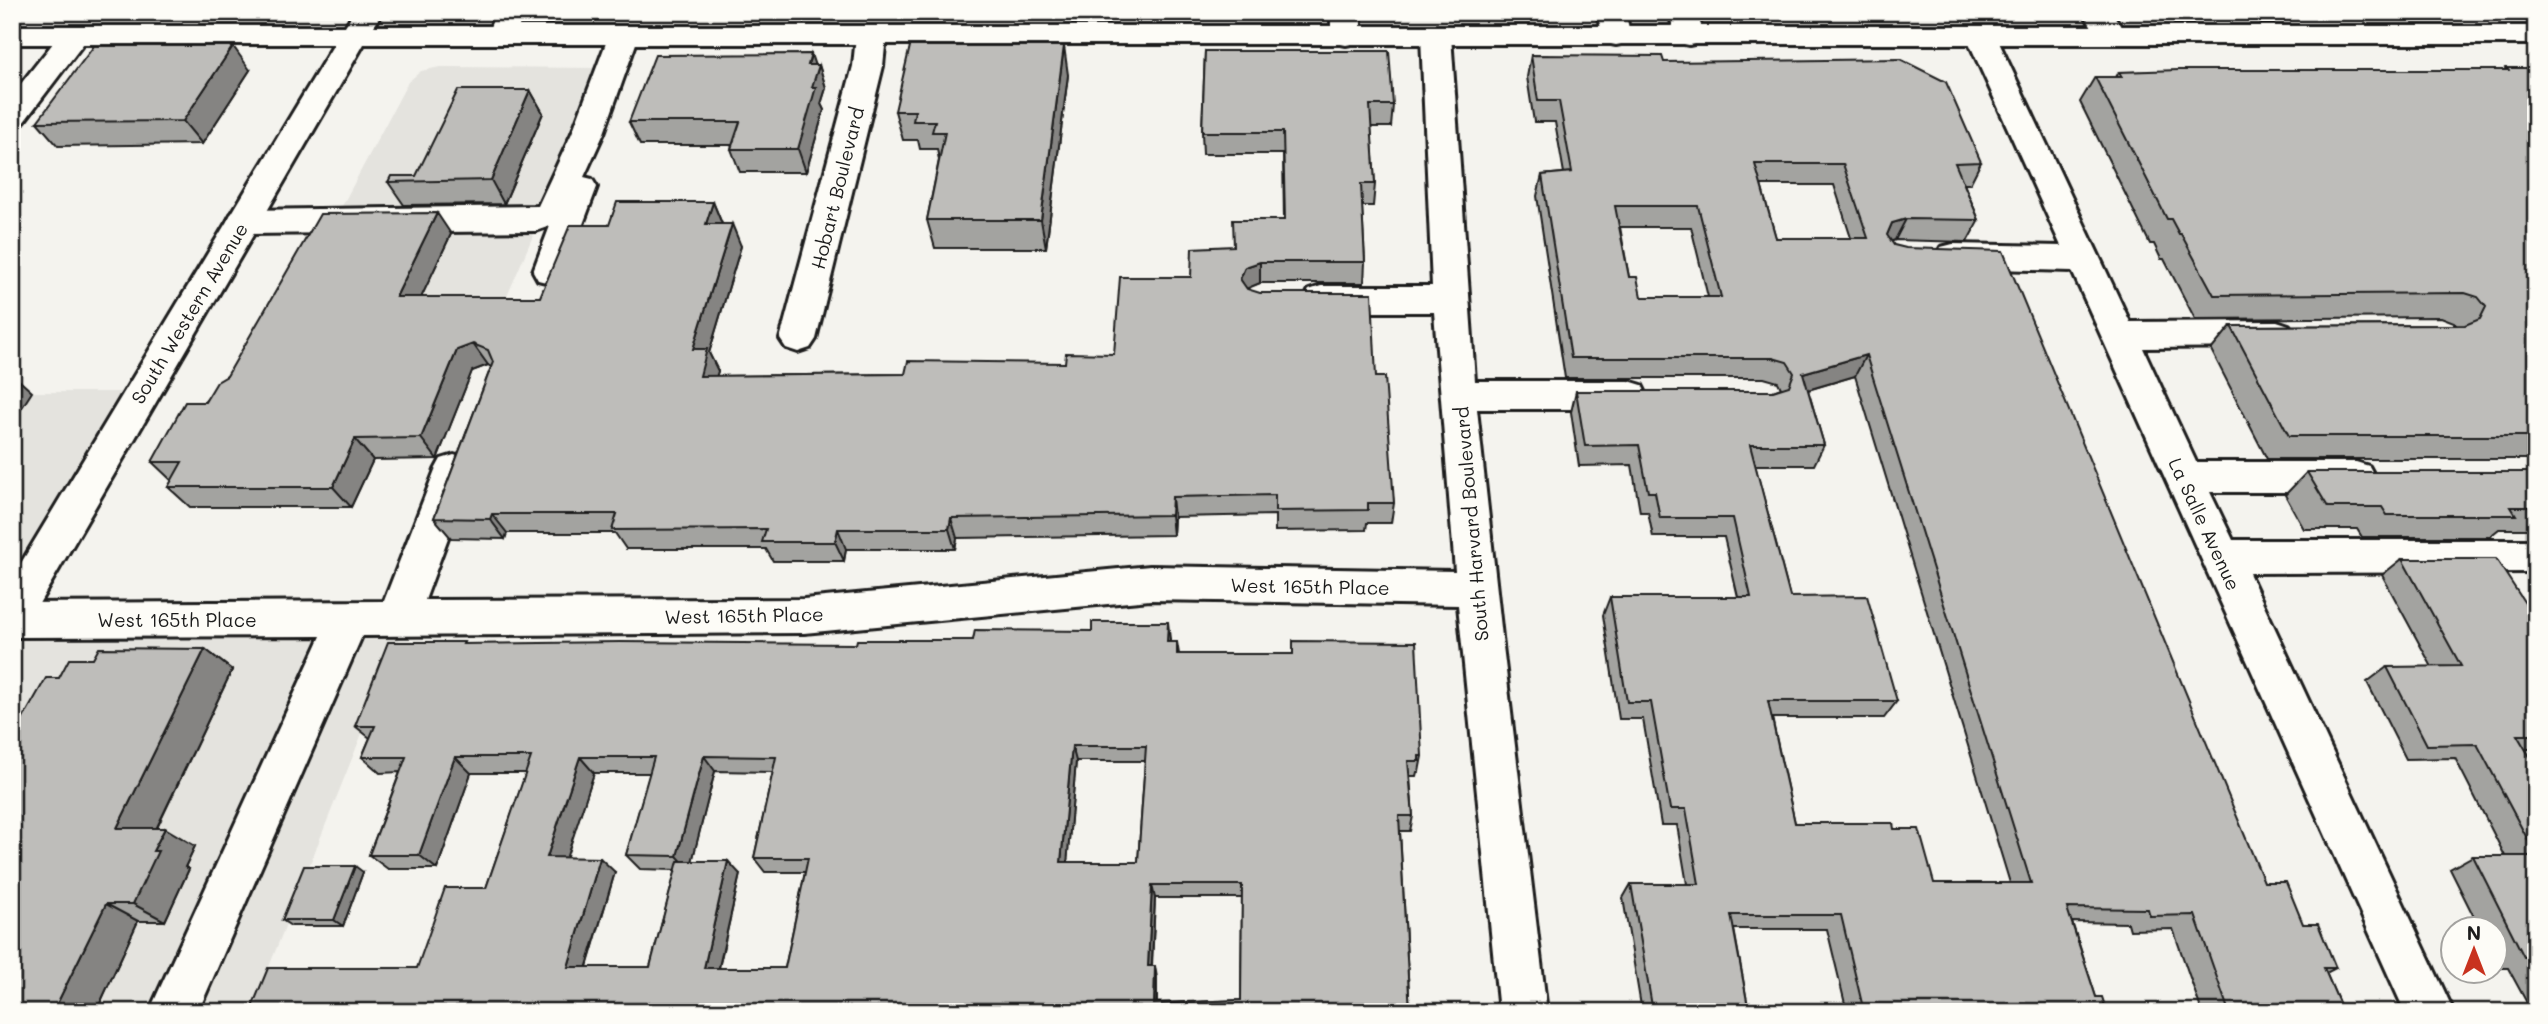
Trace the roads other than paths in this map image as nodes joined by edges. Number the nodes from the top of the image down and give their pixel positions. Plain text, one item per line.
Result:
1 (361, 23) edge
2 (507, 23) edge
3 (1346, 24) edge
4 (1613, 24) edge
5 (1686, 24) edge
6 (2104, 24) edge
7 (12, 35) edge
8 (75, 35) junction
9 (632, 35) junction
10 (2536, 35) edge
11 (871, 36) junction
12 (1436, 36) junction
13 (1980, 36) junction
14 (12, 116) edge
15 (243, 222) junction
16 (1923, 256) edge
17 (2084, 259) junction
18 (550, 271) edge
19 (1287, 299) edge
20 (1452, 299) junction
21 (2306, 334) edge
22 (2118, 335) junction
23 (798, 338) dead end
24 (1459, 395) junction
25 (1667, 395) edge
26 (468, 432) edge
27 (2183, 477) junction
28 (2386, 477) edge
29 (2221, 556) junction
30 (2536, 556) edge
31 (1475, 588) junction
32 (12, 614) edge
33 (350, 618) junction
34 (398, 618) junction
35 (12, 620) edge
36 (173, 1012) edge
37 (1523, 1012) edge
38 (2430, 1012) edge

1 - 2 street
1 - 8 street
1 - 15 street, South Western Avenue
2 - 9 street
3 - 11 street
3 - 12 street
4 - 5 street
4 - 12 street
5 - 13 street
6 - 10 street
6 - 13 street
7 - 8 street
8 - 14 street
9 - 11 street
9 - 15 street
9 - 18 street
11 - 23 street, Hobart Boulevard
12 - 20 street, South Harvard Boulevard
13 - 17 street, La Salle Avenue
15 - 32 street, South Western Avenue
16 - 17 street
17 - 22 street, La Salle Avenue
19 - 20 street
20 - 24 street, South Harvard Boulevard
21 - 22 street
22 - 27 street, La Salle Avenue
24 - 25 street
24 - 31 street, South Harvard Boulevard
26 - 34 street
27 - 28 street
27 - 29 street, La Salle Avenue
29 - 30 street
29 - 38 street, La Salle Avenue
31 - 34 street, West 165th Place
31 - 37 street, South Harvard Boulevard
33 - 34 street, West 165th Place
33 - 35 street, West 165th Place
33 - 36 street

